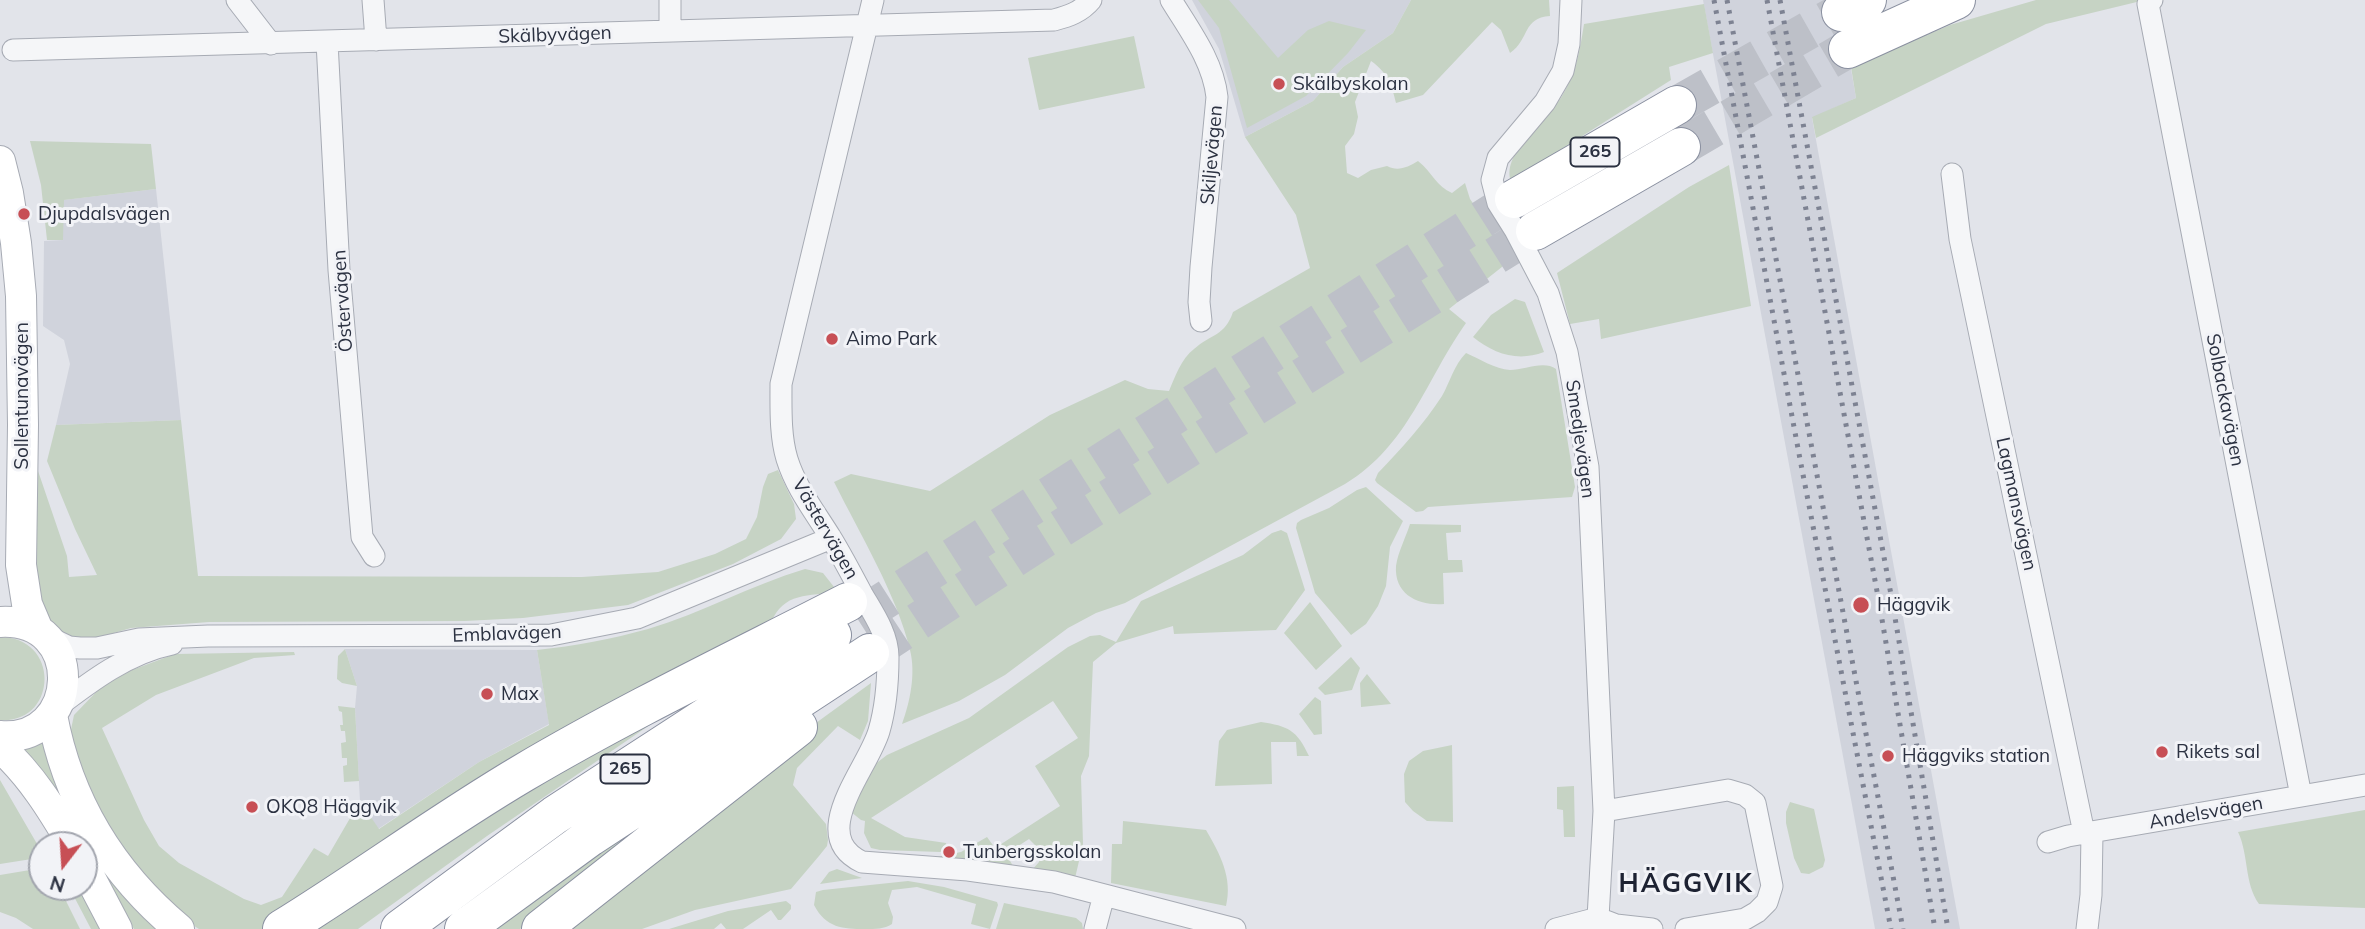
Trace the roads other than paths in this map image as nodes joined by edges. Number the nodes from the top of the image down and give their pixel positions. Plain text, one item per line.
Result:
1 (237, 0) edge
2 (373, 0) edge
3 (670, 0) edge
4 (873, 0) edge
5 (1091, 0) edge
6 (1171, 0) edge
7 (1571, 0) edge
8 (1956, 0) edge
9 (2150, 2) edge
10 (868, 25) junction
11 (670, 31) junction
12 (376, 40) junction
13 (327, 42) junction
14 (271, 44) junction
15 (1848, 49) tunnel mouth
16 (13, 50) dead end
17 (1677, 105) tunnel mouth
18 (1681, 147) tunnel mouth
19 (0, 161) edge
20 (1952, 174) dead end
21 (1514, 199) tunnel mouth
22 (1535, 231) tunnel mouth
23 (0, 282) edge
24 (1201, 321) dead end
25 (831, 538) junction
26 (374, 556) dead end
27 (0, 576) edge
28 (0, 622) edge
29 (43, 633) junction
30 (208, 636) junction
31 (54, 711) junction
32 (0, 736) edge
33 (0, 747) edge
34 (2365, 785) edge
35 (2301, 796) junction
36 (1604, 811) junction
37 (65, 831) edge
38 (2088, 833) junction
39 (2048, 842) dead end
40 (98, 893) edge
41 (1104, 895) junction
42 (1598, 918) junction
43 (117, 929) edge
44 (179, 929) edge
45 (282, 929) edge
46 (400, 929) edge
47 (464, 929) edge
48 (541, 929) edge
49 (1095, 929) edge
50 (1235, 929) edge
51 (1556, 929) edge
52 (1652, 929) edge
53 (1686, 929) edge
54 (2087, 929) edge

1 - 14 street
2 - 12 street
3 - 11 street
4 - 10 street, Västervägen
5 - 10 street, Skälbyvägen
6 - 24 street, Skiljevägen
7 - 36 street, Smedjevägen
8 - 15 highway
9 - 35 street, Solbackavägen
10 - 11 street, Skälbyvägen
10 - 25 street, Västervägen
11 - 12 street, Skälbyvägen
12 - 13 street, Skälbyvägen
13 - 14 street, Skälbyvägen
13 - 26 street, Östervägen
14 - 16 street, Skälbyvägen
17 - 21 highway, 265
18 - 22 highway, 265
19 - 29 street, Sollentunavägen
20 - 38 street, Lagmansvägen
23 - 27 street, Sollentunavägen
25 - 30 street, Emblavägen
25 - 41 street, Västervägen
28 - 29 street
29 - 30 street, Emblavägen
29 - 31 street, Sollentunavägen
30 - 31 street, Emblavägen
31 - 32 street
31 - 44 street
33 - 37 street
34 - 35 street, Andelsvägen
35 - 38 street, Andelsvägen
36 - 42 street, Smedjevägen
36 - 53 street
38 - 39 street, Andelsvägen
38 - 54 street, Lagmansvägen
40 - 43 street
41 - 49 street
41 - 50 street
42 - 51 street
42 - 52 street
45 - 46 highway, 265
47 - 48 highway, 265

